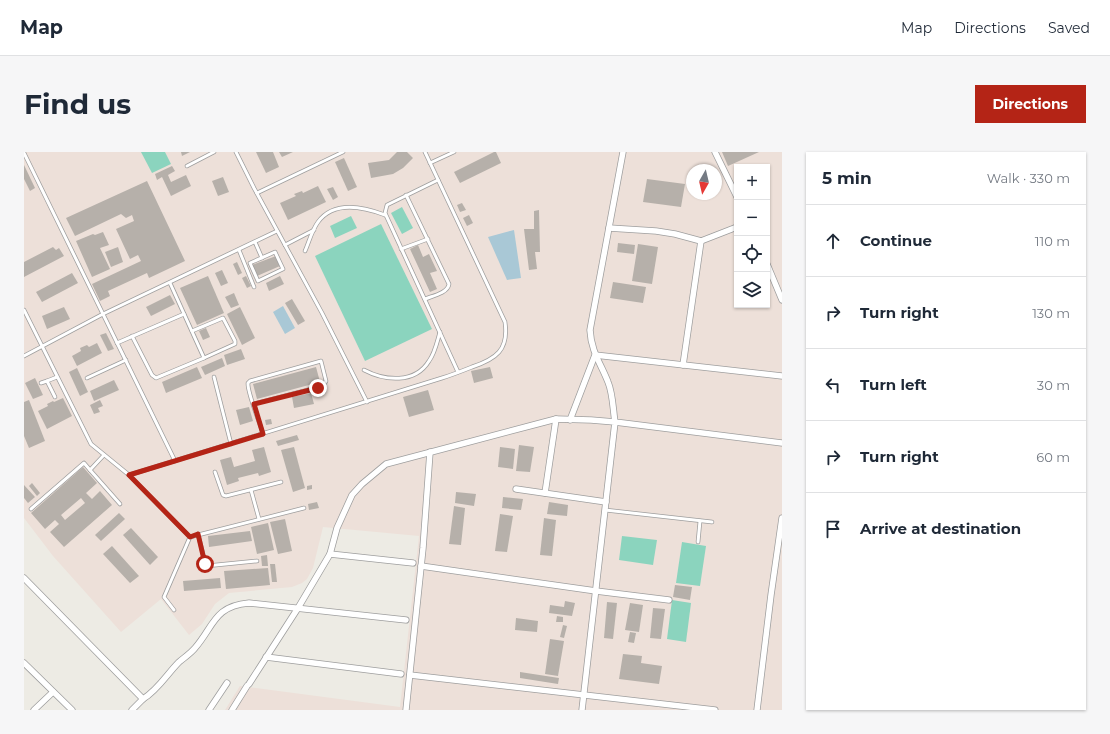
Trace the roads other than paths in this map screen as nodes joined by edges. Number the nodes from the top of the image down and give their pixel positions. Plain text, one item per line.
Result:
1 (214, 152) edge
2 (236, 152) edge
3 (343, 152) edge
4 (425, 152) edge
5 (454, 152) edge
6 (623, 152) edge
7 (716, 152) edge
8 (24, 153) edge
9 (430, 163) junction
10 (187, 166) dead end
11 (438, 180) junction
12 (734, 191) edge
13 (257, 193) junction
14 (406, 195) junction
15 (385, 215) junction
16 (610, 228) junction
17 (734, 228) edge
18 (314, 230) junction
19 (277, 231) junction
20 (428, 239) junction
21 (701, 241) junction
22 (255, 242) junction
23 (285, 245) junction
24 (401, 249) junction
25 (239, 250) junction
26 (305, 251) dead end
27 (262, 258) junction
28 (770, 271) edge
29 (170, 283) junction
30 (254, 287) dead end
31 (425, 299) junction
32 (782, 300) edge
33 (24, 310) edge
34 (103, 314) junction
35 (184, 314) junction
36 (192, 331) junction
37 (440, 332) junction
38 (132, 336) junction
39 (117, 343) junction
40 (42, 347) junction
41 (595, 355) junction
42 (24, 356) edge
43 (204, 358) junction
44 (126, 360) junction
45 (683, 365) junction
46 (364, 370) dead end
47 (458, 372) junction
48 (782, 376) edge
49 (57, 377) junction
50 (214, 377) dead end
51 (87, 378) dead end
52 (47, 381) junction
53 (41, 383) dead end
54 (55, 397) dead end
55 (367, 402) junction
56 (254, 404) junction
57 (556, 420) junction
58 (570, 420) junction
59 (615, 422) junction
60 (263, 434) junction
61 (782, 443) edge
62 (231, 444) junction
63 (430, 452) junction
64 (104, 455) junction
65 (175, 462) junction
66 (90, 470) junction
67 (215, 472) dead end
68 (129, 475) junction
69 (281, 482) dead end
70 (516, 489) dead end
71 (251, 490) junction
72 (545, 493) junction
73 (606, 502) junction
74 (120, 504) dead end
75 (304, 508) dead end
76 (31, 509) dead end
77 (605, 510) junction
78 (782, 518) edge
79 (259, 519) junction
80 (700, 521) junction
81 (712, 522) dead end
82 (198, 534) junction
83 (190, 537) junction
84 (698, 542) dead end
85 (330, 554) junction
86 (257, 561) dead end
87 (413, 564) dead end
88 (421, 566) junction
89 (24, 578) edge
90 (596, 591) junction
91 (670, 600) dead end
92 (298, 608) junction
93 (174, 610) dead end
94 (406, 620) dead end
95 (266, 657) junction
96 (24, 663) edge
97 (401, 674) dead end
98 (410, 675) junction
99 (227, 683) dead end
100 (53, 692) junction
101 (584, 695) junction
102 (143, 699) junction
103 (34, 710) edge
104 (72, 710) edge
105 (132, 710) edge
106 (209, 710) edge
107 (232, 710) edge
108 (406, 710) edge
109 (582, 710) edge
110 (716, 710) edge
111 (757, 710) edge

1 - 10 lane
2 - 13 lane
3 - 13 lane
4 - 9 lane
5 - 9 lane
6 - 16 street
7 - 12 street
8 - 34 lane
9 - 11 lane
11 - 14 lane
11 - 47 lane
13 - 19 lane
14 - 15 lane
14 - 20 lane
15 - 18 lane
15 - 24 lane
16 - 21 street
16 - 41 street
17 - 21 street
18 - 23 lane
18 - 26 lane
19 - 22 lane
19 - 23 lane
20 - 24 lane
20 - 31 lane
21 - 45 street
22 - 25 lane
22 - 27 lane
23 - 55 lane
24 - 31 lane
25 - 29 lane
25 - 30 lane
27 - 27 lane
28 - 32 street
29 - 34 lane
29 - 35 lane
31 - 37 lane
33 - 40 lane
34 - 39 lane
34 - 40 lane
35 - 36 lane
35 - 38 lane
36 - 43 lane
36 - 43 lane
37 - 46 lane
37 - 47 lane
38 - 39 lane
38 - 43 lane
39 - 44 lane
40 - 42 lane
40 - 49 lane
41 - 45 street
41 - 58 street
41 - 59 street
44 - 51 lane
44 - 65 lane
45 - 48 street
47 - 55 lane
49 - 52 lane
49 - 64 lane
50 - 62 lane
52 - 53 lane
52 - 54 lane
55 - 60 lane
56 - 56 lane
56 - 60 lane
57 - 58 street
57 - 63 street
57 - 72 street
58 - 59 street
59 - 61 street
59 - 73 street
60 - 62 lane
62 - 65 lane
63 - 85 street
63 - 88 street
64 - 66 lane
64 - 68 lane
65 - 68 lane
66 - 74 lane
66 - 76 lane
67 - 71 lane
68 - 83 lane
69 - 71 lane
70 - 72 street
71 - 79 lane
72 - 73 street
73 - 77 street
75 - 79 lane
77 - 80 lane
77 - 90 street
78 - 111 street
79 - 82 lane
80 - 81 lane
80 - 84 lane
82 - 83 lane
82 - 86 lane
83 - 93 lane
85 - 87 street
85 - 92 street
88 - 90 street
88 - 98 street
89 - 102 street
90 - 91 street
90 - 101 street
92 - 94 street
92 - 95 street
92 - 102 street
95 - 97 street
95 - 107 street
96 - 100 street
98 - 101 street
98 - 108 street
99 - 106 street
100 - 103 street
100 - 104 street
101 - 109 street
101 - 110 street
102 - 105 street

